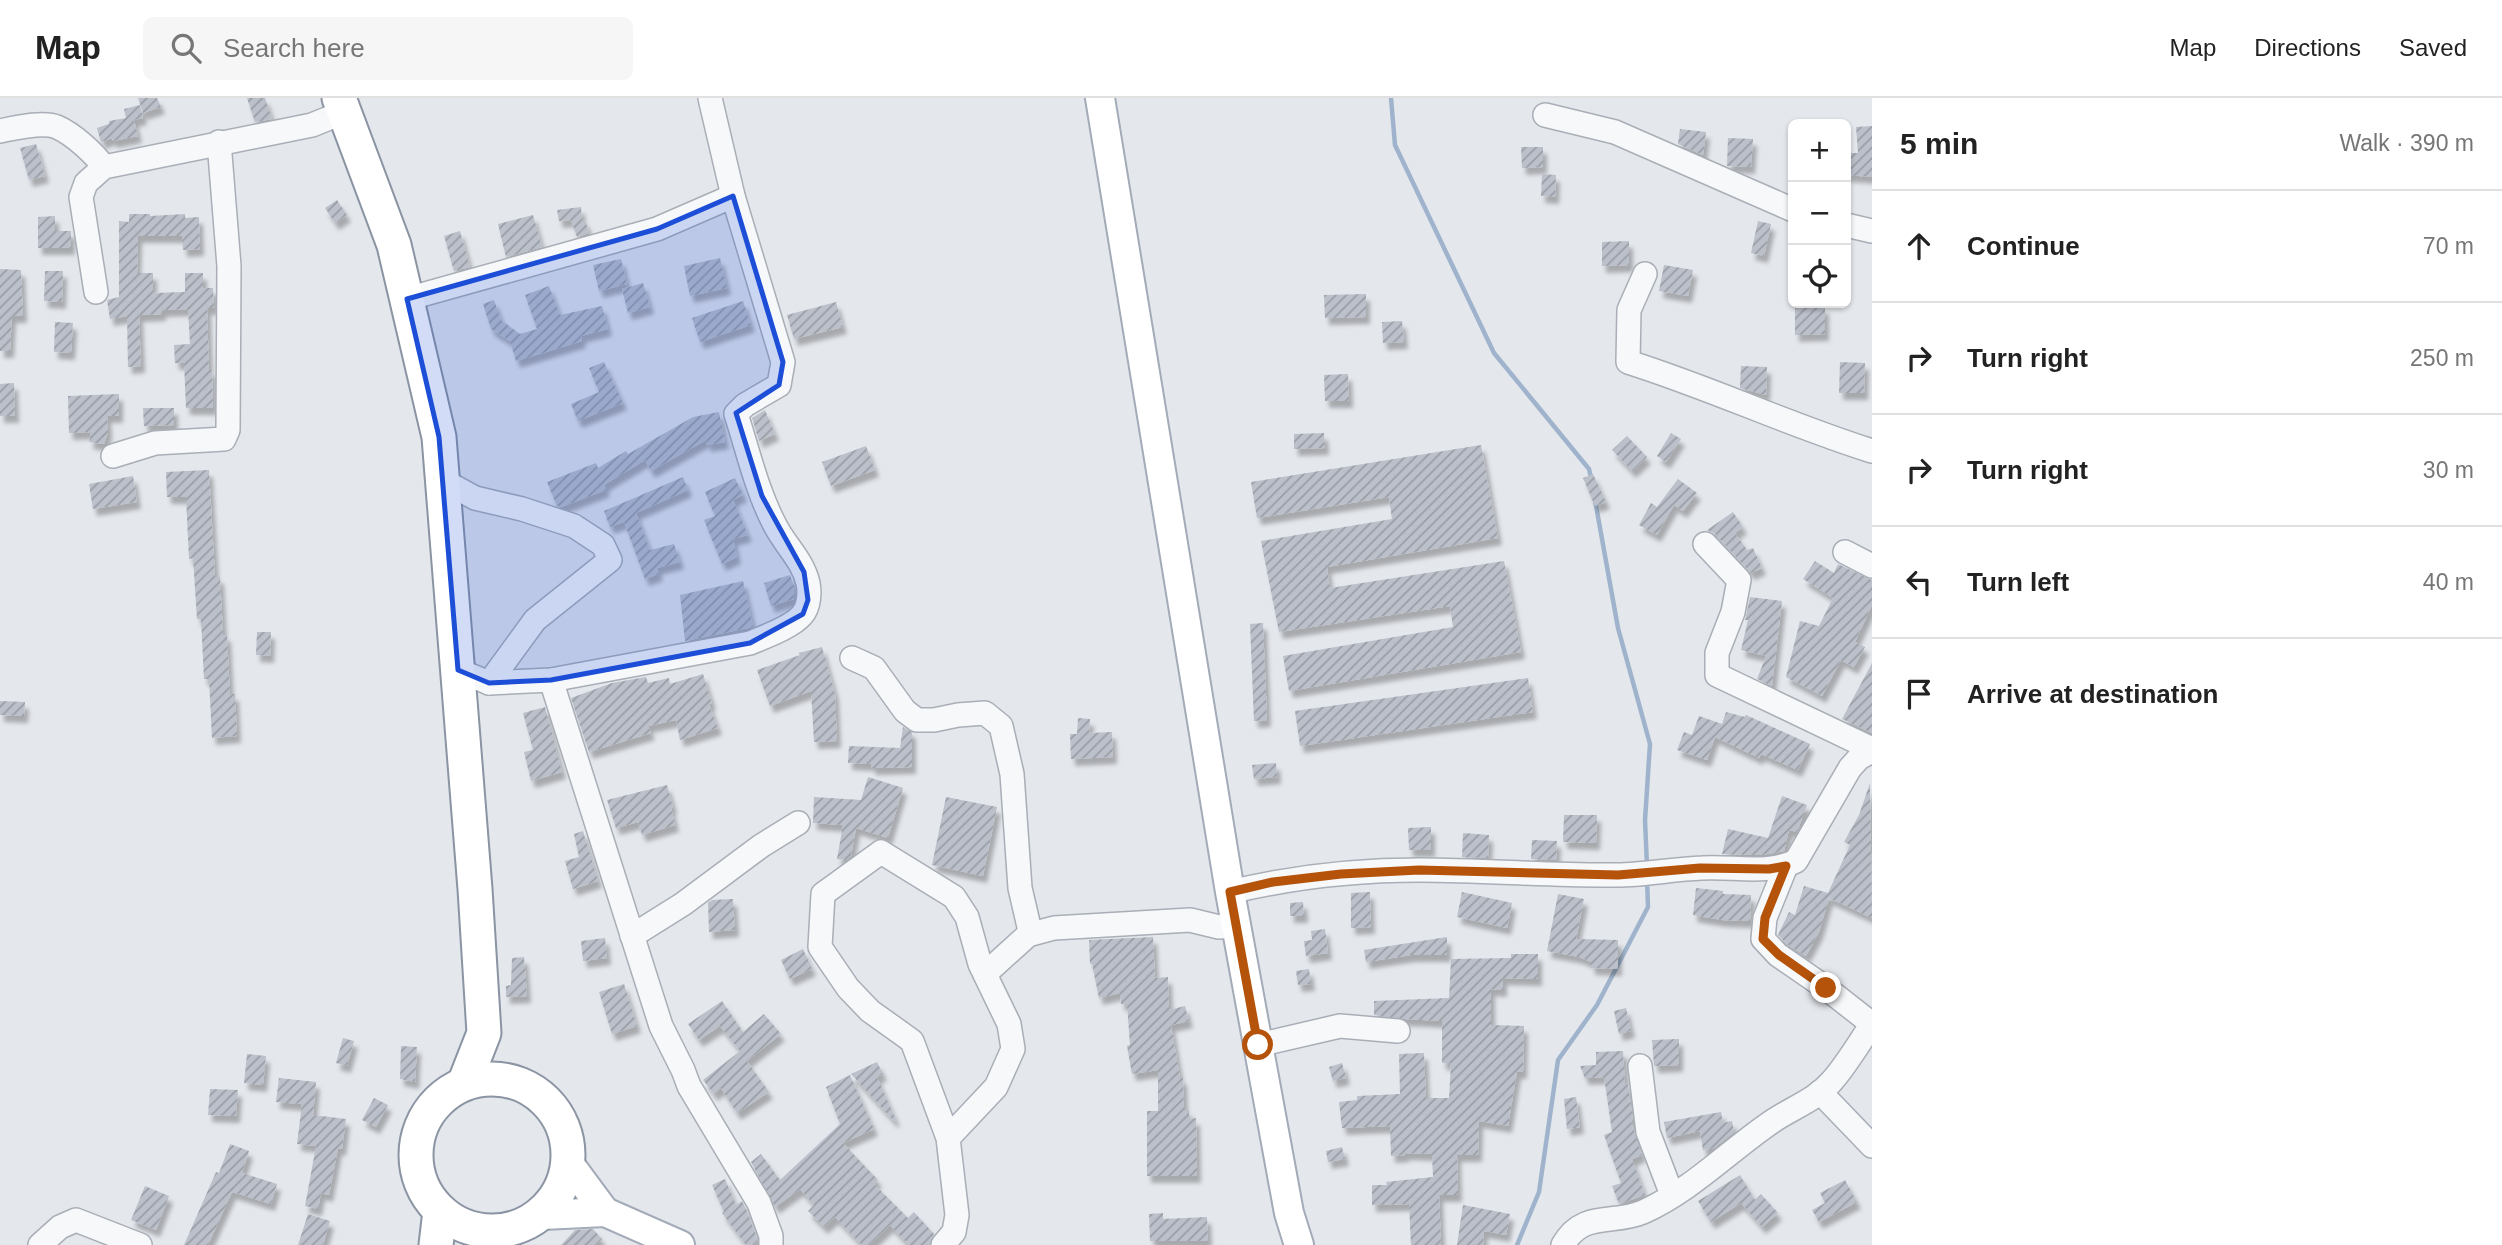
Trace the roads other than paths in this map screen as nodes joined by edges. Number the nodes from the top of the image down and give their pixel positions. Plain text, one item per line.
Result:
1 (710, 98) edge
2 (1100, 98) edge
3 (342, 105) edge
4 (1545, 114) dead end
5 (0, 131) edge
6 (219, 142) junction
7 (104, 167) junction
8 (733, 196) junction
9 (1788, 208) edge
10 (1851, 226) edge
11 (1872, 231) edge
12 (1645, 274) dead end
13 (96, 292) dead end
14 (407, 299) junction
15 (1872, 451) edge
16 (113, 456) dead end
17 (442, 480) junction
18 (1705, 544) dead end
19 (1845, 552) dead end
20 (1872, 566) edge
21 (852, 658) dead end
22 (458, 670) junction
23 (551, 680) junction
24 (489, 683) junction
25 (1872, 750) edge
26 (798, 823) dead end
27 (1786, 866) junction
28 (1230, 892) junction
29 (1236, 926) junction
30 (1028, 935) junction
31 (632, 936) junction
32 (985, 974) junction
33 (1872, 1024) edge
34 (1398, 1031) dead end
35 (484, 1033) junction
36 (1258, 1045) junction
37 (1640, 1066) dead end
38 (464, 1084) junction
39 (519, 1084) junction
40 (1820, 1093) junction
41 (948, 1138) junction
42 (1872, 1146) edge
43 (568, 1162) junction
44 (1672, 1195) junction
45 (440, 1211) junction
46 (605, 1212) junction
47 (543, 1215) junction
48 (468, 1237) edge
49 (40, 1245) edge
50 (139, 1245) edge
51 (436, 1245) edge
52 (680, 1245) edge
53 (771, 1245) edge
54 (943, 1245) edge
55 (1299, 1245) edge
56 (1563, 1245) edge

1 - 8 street
2 - 28 main road
3 - 6 street
3 - 14 highway
4 - 9 street
5 - 7 street
6 - 7 street
6 - 16 street
7 - 13 street
8 - 14 street
8 - 23 street
10 - 11 street
12 - 15 street
14 - 17 highway
17 - 22 highway
17 - 24 street
18 - 25 street
19 - 20 street
21 - 30 street
22 - 24 street
22 - 35 highway
23 - 24 street
23 - 31 street
25 - 27 street
26 - 31 street
27 - 28 street
27 - 33 street
28 - 29 main road
29 - 30 street
29 - 36 main road
30 - 32 street
31 - 53 street
32 - 41 street
32 - 41 street
33 - 40 street
34 - 36 street
35 - 38 highway
35 - 39 highway
36 - 55 main road
37 - 44 street
38 - 39 highway
38 - 45 highway
39 - 43 highway
40 - 42 street
40 - 44 street
41 - 54 street
43 - 46 main road
43 - 47 highway
44 - 56 street
45 - 48 highway
45 - 51 highway
46 - 47 main road
46 - 52 main road
47 - 48 highway
49 - 50 street

